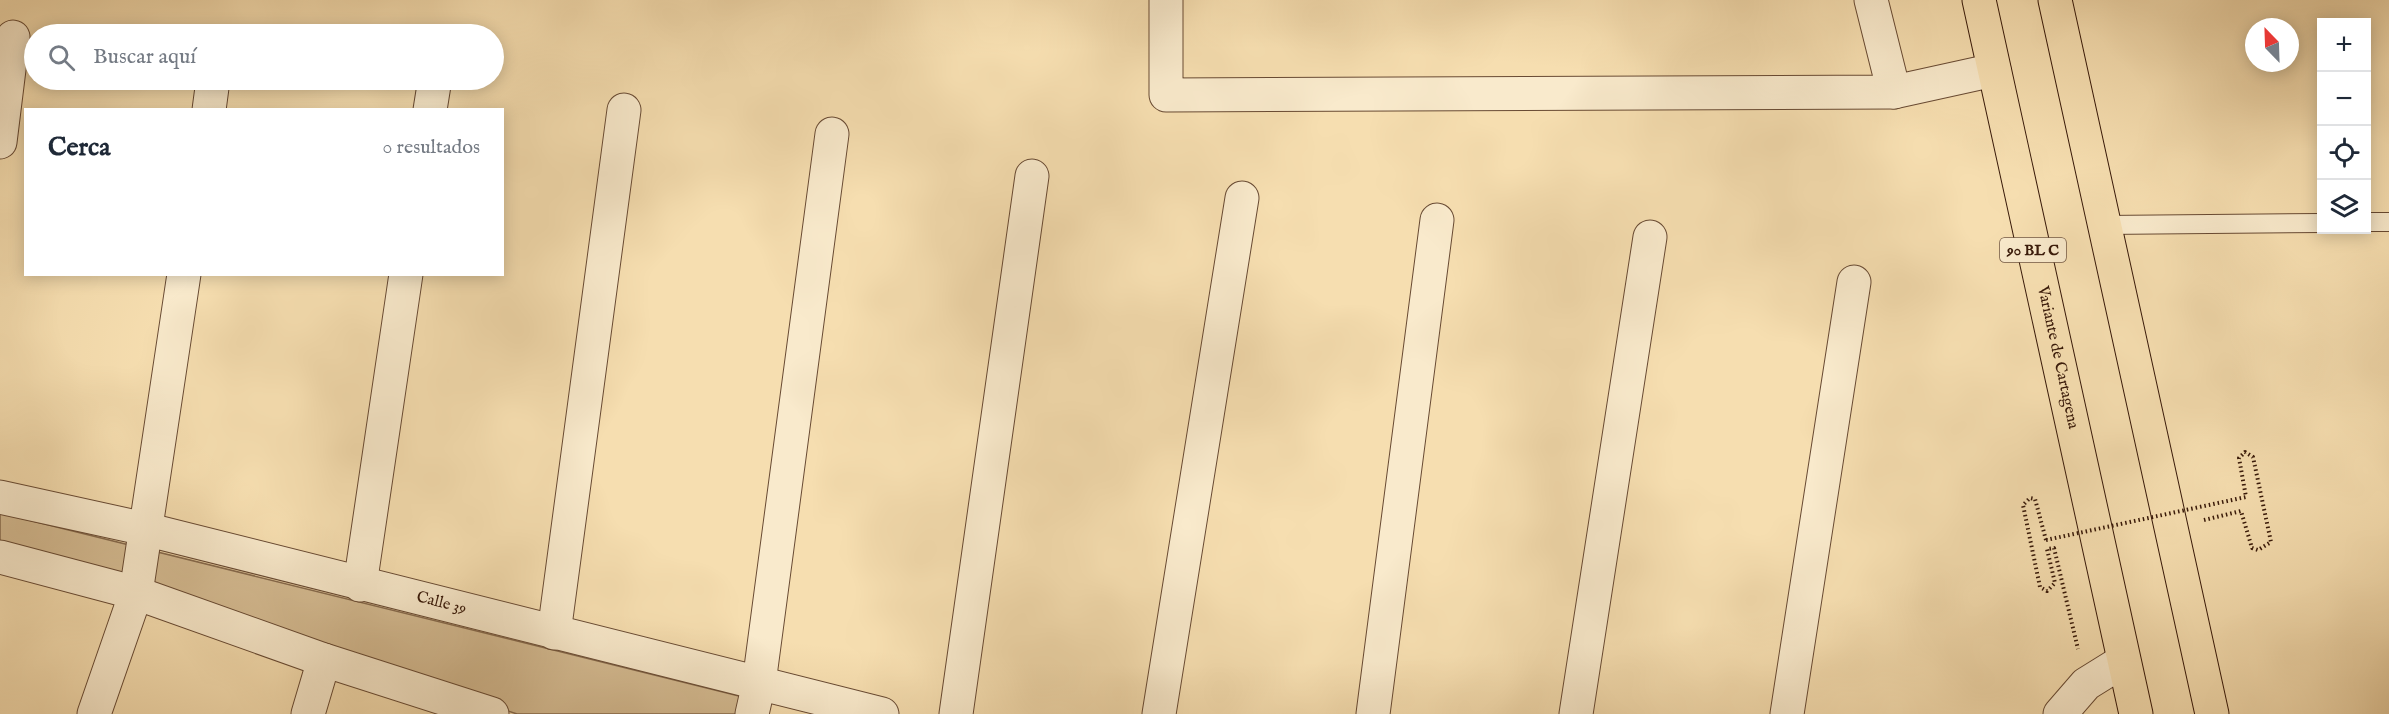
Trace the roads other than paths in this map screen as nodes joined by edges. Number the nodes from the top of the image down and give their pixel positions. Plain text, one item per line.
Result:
1 (1166, 0) edge
2 (1871, 0) edge
3 (1979, 0) edge
4 (2055, 0) edge
5 (13, 37) dead end
6 (1994, 70) junction
7 (212, 90) edge
8 (1894, 92) junction
9 (209, 108) edge
10 (624, 110) dead end
11 (832, 135) dead end
12 (0, 142) edge
13 (1032, 176) dead end
14 (1242, 198) dead end
15 (1437, 220) dead end
16 (2371, 222) edge
17 (2389, 222) edge
18 (2317, 223) edge
19 (2104, 225) junction
20 (1650, 237) dead end
21 (184, 276) edge
22 (406, 276) edge
23 (1854, 282) dead end
24 (0, 497) edge
25 (145, 530) junction
26 (0, 557) edge
27 (360, 585) junction
28 (136, 593) junction
29 (554, 633) junction
30 (324, 660) junction
31 (2123, 661) junction
32 (759, 683) junction
33 (94, 714) edge
34 (308, 714) edge
35 (492, 714) edge
36 (752, 714) edge
37 (882, 714) edge
38 (956, 714) edge
39 (1159, 714) edge
40 (1373, 714) edge
41 (1576, 714) edge
42 (1787, 714) edge
43 (2060, 714) edge
44 (2136, 714) edge
45 (2212, 714) edge

1 - 8 street
2 - 8 street
3 - 6 highway, Variante de Cartagena / 90 BL C
4 - 19 highway
5 - 12 street
6 - 8 street
6 - 31 highway, Variante de Cartagena / 90 BL C
7 - 9 street
10 - 29 street
11 - 32 street
13 - 38 street
14 - 39 street
15 - 40 street
16 - 17 lane
18 - 19 lane
19 - 45 highway
20 - 41 street
21 - 25 street
22 - 27 street
23 - 42 street
24 - 25 street, Calle 39
25 - 27 street, Calle 39
25 - 28 street
26 - 28 street
27 - 29 street, Calle 39
28 - 30 street
28 - 33 street
29 - 32 street, Calle 39
30 - 34 street
30 - 35 street
31 - 43 street
31 - 44 highway, Variante de Cartagena / 90 BL C
32 - 36 street
32 - 37 street, Calle 39

